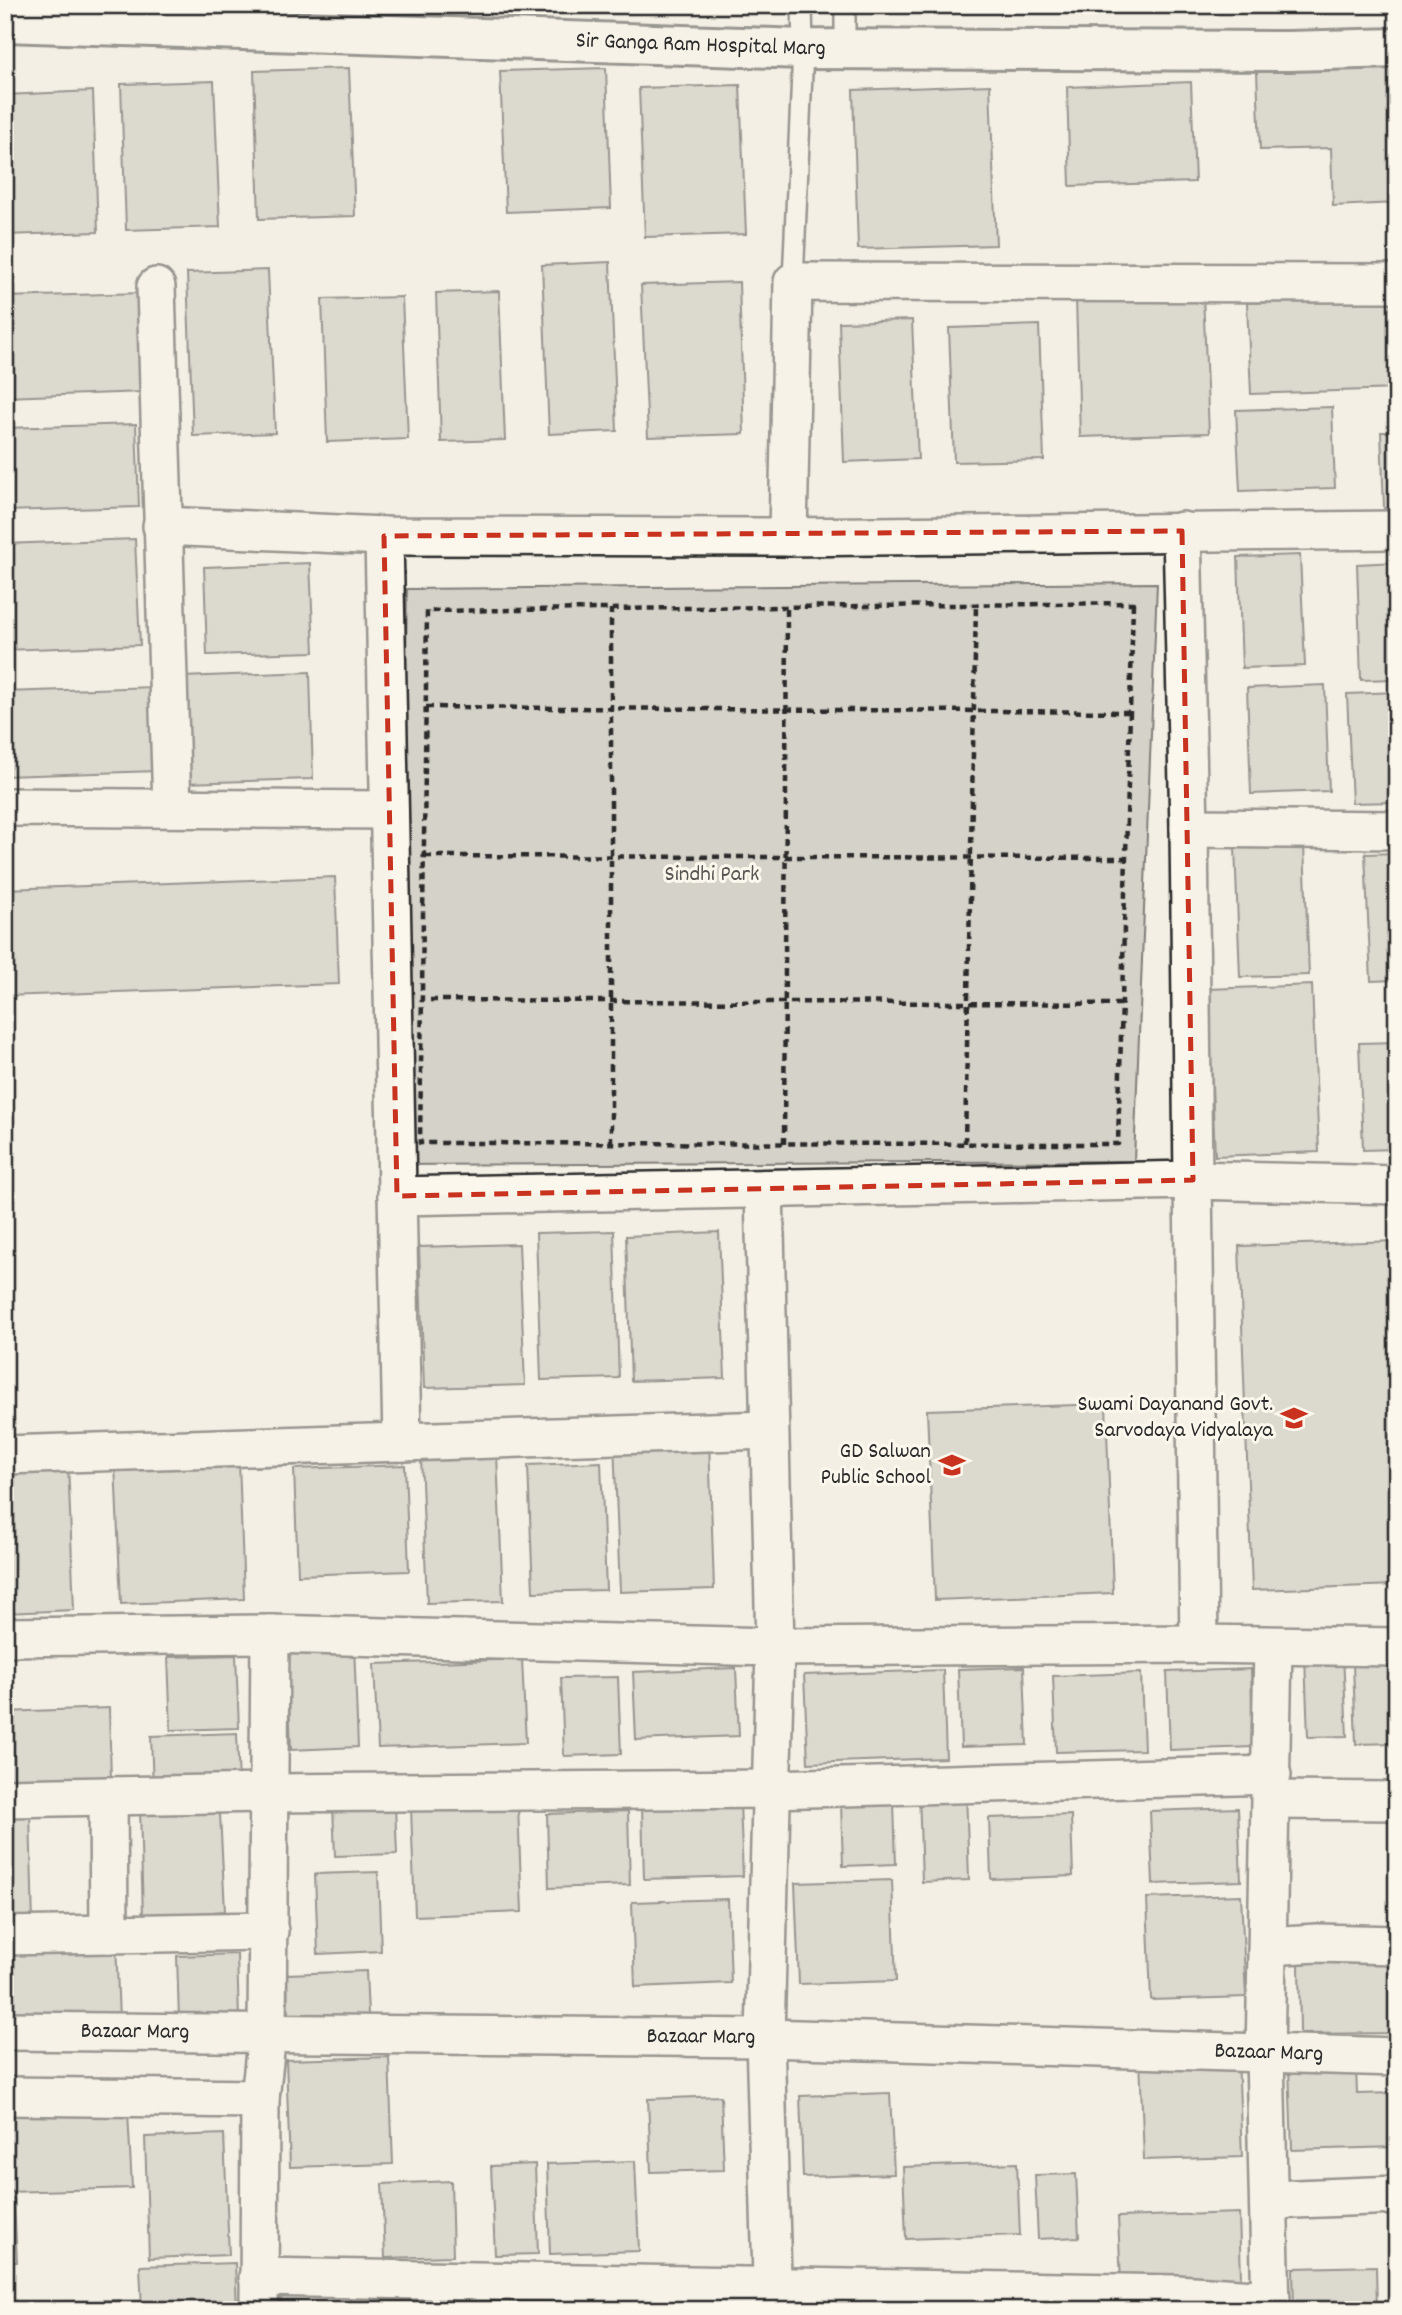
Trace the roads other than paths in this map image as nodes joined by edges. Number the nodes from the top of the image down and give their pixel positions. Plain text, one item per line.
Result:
1 (802, 5) edge
2 (845, 5) edge
3 (5, 22) edge
4 (1397, 48) edge
5 (803, 49) junction
6 (845, 49) junction
7 (793, 282) junction
8 (1397, 283) edge
9 (156, 287) dead end
10 (162, 526) junction
11 (1397, 530) edge
12 (1182, 531) junction
13 (384, 536) junction
14 (788, 537) junction
15 (5, 807) edge
16 (172, 808) junction
17 (389, 810) junction
18 (1189, 828) junction
19 (1397, 830) edge
20 (1193, 1180) junction
21 (1397, 1185) edge
22 (764, 1189) junction
23 (397, 1196) junction
24 (769, 1430) junction
25 (402, 1442) junction
26 (5, 1455) edge
27 (270, 1634) junction
28 (5, 1637) edge
29 (1199, 1644) junction
30 (1273, 1646) junction
31 (775, 1647) junction
32 (1397, 1647) edge
33 (1272, 1788) junction
34 (771, 1789) junction
35 (270, 1793) junction
36 (108, 1796) junction
37 (5, 1798) edge
38 (1397, 1801) edge
39 (269, 1931) junction
40 (109, 1934) junction
41 (5, 1936) edge
42 (1397, 1945) edge
43 (1268, 1946) junction
44 (5, 2031) edge
45 (268, 2033) junction
46 (765, 2038) junction
47 (1265, 2054) junction
48 (1397, 2057) edge
49 (5, 2096) edge
50 (260, 2099) junction
51 (1397, 2195) edge
52 (1270, 2200) junction
53 (258, 2294) edge
54 (772, 2299) edge
55 (1271, 2305) edge

1 - 5 lane
2 - 6 lane
3 - 5 street, Sir Ganga Ram Hospital Marg
4 - 6 street, Sir Ganga Ram Hospital Marg
5 - 6 street, Sir Ganga Ram Hospital Marg
5 - 7 lane
7 - 8 street
7 - 14 street
9 - 10 street
10 - 13 street
10 - 16 street
11 - 12 street
12 - 14 street
12 - 18 street
13 - 14 street
13 - 17 street
15 - 16 street
16 - 17 street
17 - 23 street
18 - 19 street
18 - 20 street
20 - 21 street
20 - 22 street
20 - 29 street
22 - 23 street
22 - 24 street
23 - 25 street
24 - 25 street
24 - 31 street
25 - 26 street
27 - 28 street
27 - 31 street
27 - 35 street
29 - 30 street
29 - 31 street
30 - 32 street
30 - 33 street
31 - 34 street
33 - 34 street
33 - 38 street
33 - 43 street
34 - 35 street
34 - 46 street
35 - 36 street
35 - 39 street
36 - 37 street
36 - 40 street
39 - 40 street
39 - 45 street
40 - 41 street
42 - 43 street
43 - 47 street
44 - 45 street, Bazaar Marg
45 - 46 street, Bazaar Marg
45 - 50 street
46 - 47 street, Bazaar Marg
46 - 54 street
47 - 48 street, Bazaar Marg
47 - 52 street
49 - 50 street
50 - 53 street
51 - 52 street
52 - 55 street
53 - 54 street
54 - 55 street

